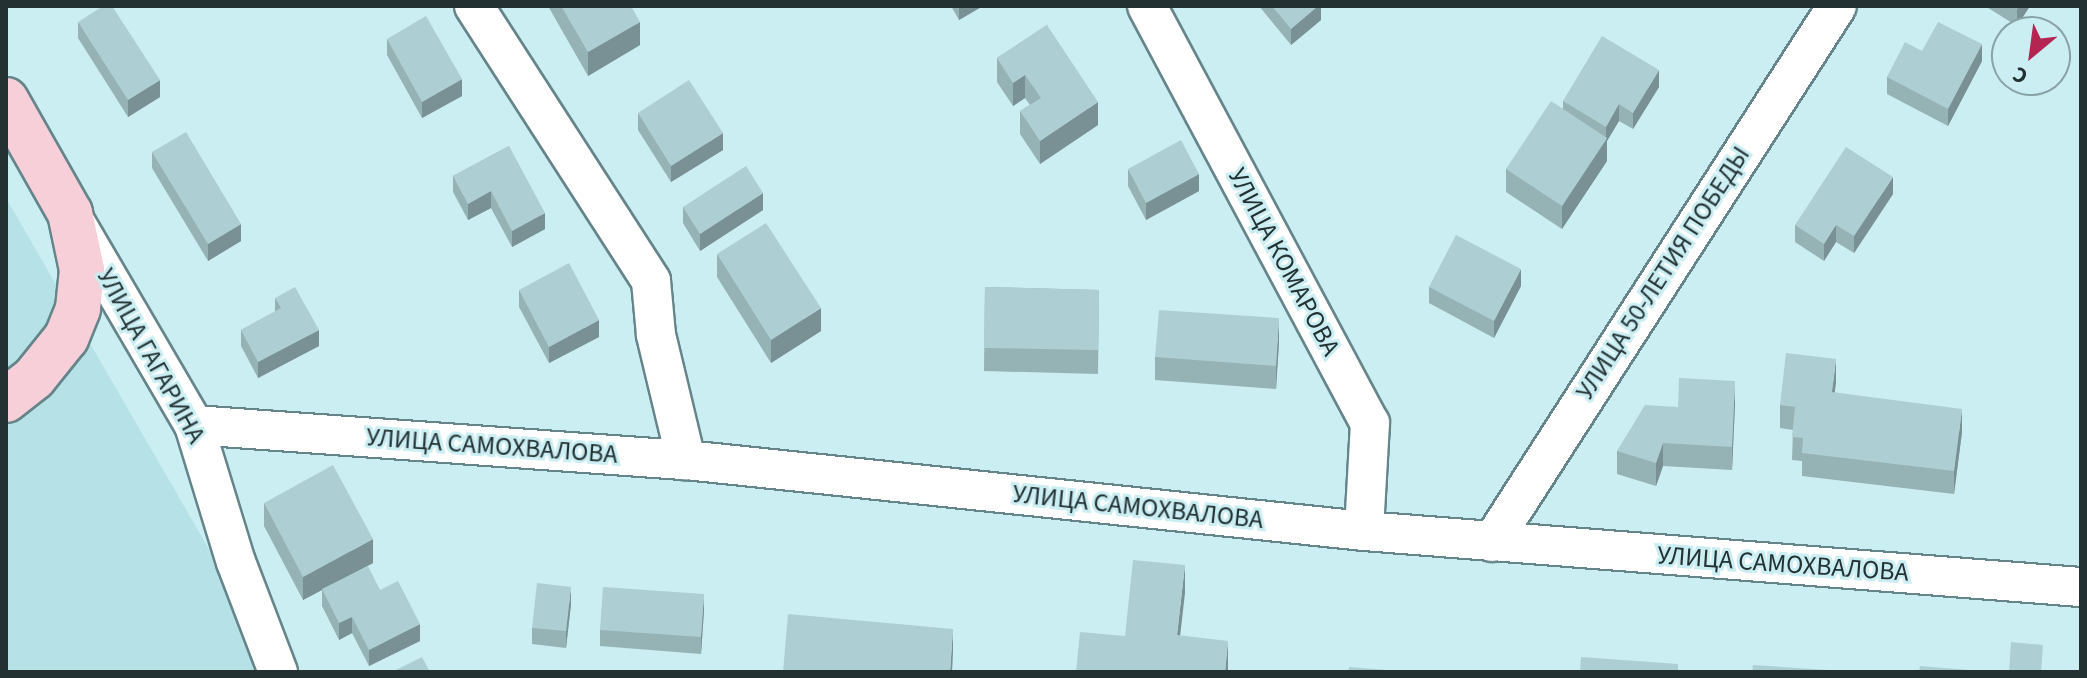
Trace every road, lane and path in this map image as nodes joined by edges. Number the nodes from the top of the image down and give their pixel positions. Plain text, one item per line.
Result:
1 (474, 6) edge
2 (1147, 6) edge
3 (1837, 6) edge
4 (6, 100) edge
5 (70, 213) junction
6 (6, 400) edge
7 (194, 425) junction
8 (686, 460) junction
9 (1364, 531) junction
10 (1492, 542) junction
11 (2081, 587) edge
12 (278, 672) edge

1 - 8 street
2 - 9 street, УЛИЦА КОМАРОВА
3 - 10 street, УЛИЦА 50-ЛЕТИЯ ПОБЕДЫ
4 - 5 street, УЛИЦА ГАГАРИНА
5 - 6 street
5 - 7 street, УЛИЦА ГАГАРИНА
7 - 8 street, УЛИЦА САМОХВАЛОВА
7 - 12 street, УЛИЦА ГАГАРИНА
8 - 9 street, УЛИЦА САМОХВАЛОВА
9 - 10 street, УЛИЦА САМОХВАЛОВА
10 - 11 street, УЛИЦА САМОХВАЛОВА

